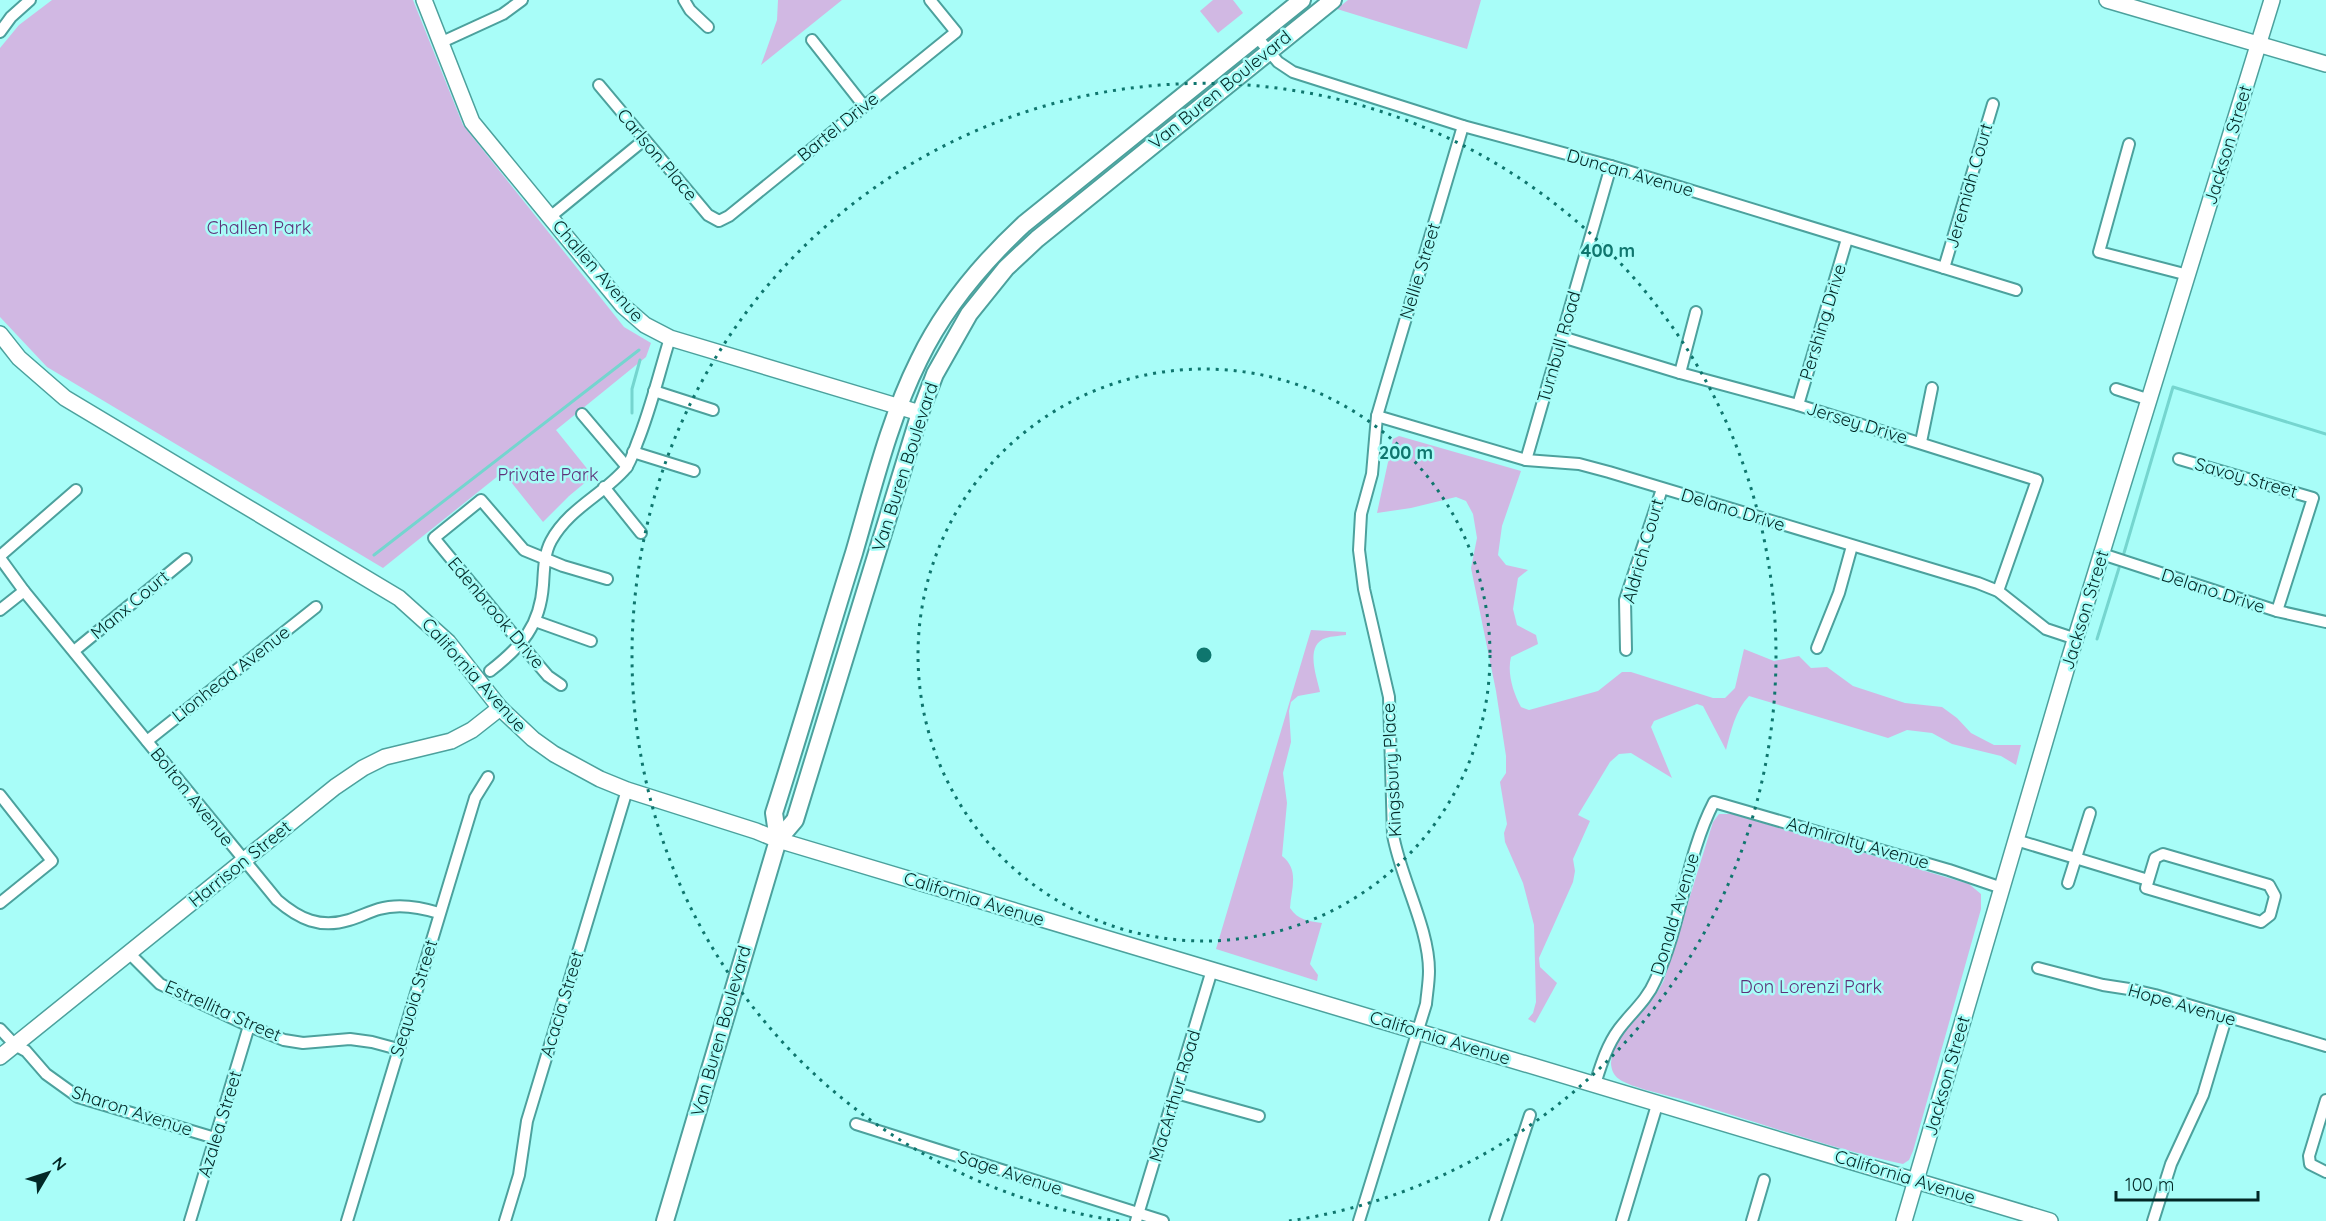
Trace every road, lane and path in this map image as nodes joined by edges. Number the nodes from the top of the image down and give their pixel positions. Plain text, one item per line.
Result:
1 (30, 0) edge
2 (424, 0) edge
3 (522, 0) edge
4 (684, 0) edge
5 (930, 0) edge
6 (1302, 0) edge
7 (1333, 0) edge
8 (2107, 0) edge
9 (2271, 0) edge
10 (708, 27) dead end
11 (0, 32) edge
12 (1257, 37) junction
13 (812, 40) dead end
14 (442, 42) junction
15 (2258, 44) junction
16 (1269, 52) junction
17 (2326, 64) edge
18 (599, 85) dead end
19 (1993, 104) dead end
20 (864, 106) junction
21 (1463, 126) junction
22 (644, 140) junction
23 (2129, 144) dead end
24 (1611, 166) junction
25 (1074, 183) junction
26 (550, 217) junction
27 (719, 221) joint
28 (1847, 239) junction
29 (1031, 244) junction
30 (1944, 268) junction
31 (2188, 275) junction
32 (2016, 290) dead end
33 (960, 294) junction
34 (1696, 312) dead end
35 (0, 334) edge
36 (1562, 337) junction
37 (670, 338) junction
38 (0, 342) edge
39 (15, 353) junction
40 (941, 362) junction
41 (1680, 373) junction
42 (1932, 388) dead end
43 (2116, 389) dead end
44 (654, 391) junction
45 (2150, 400) junction
46 (1798, 405) junction
47 (899, 406) junction
48 (713, 410) dead end
49 (920, 413) junction
50 (582, 414) dead end
51 (1377, 416) junction
52 (1921, 442) junction
53 (633, 452) junction
54 (1526, 459) junction
55 (2179, 459) dead end
56 (627, 467) junction
57 (694, 471) dead end
58 (604, 487) junction
59 (1662, 489) junction
60 (76, 490) dead end
61 (641, 533) dead end
62 (1852, 546) junction
63 (2102, 555) junction
64 (0, 557) edge
65 (186, 559) dead end
66 (546, 559) junction
67 (607, 579) dead end
68 (24, 591) junction
69 (1998, 591) junction
70 (316, 607) dead end
71 (0, 610) edge
72 (2277, 611) junction
73 (535, 621) junction
74 (2326, 622) edge
75 (2076, 639) junction
76 (591, 641) dead end
77 (521, 644) junction
78 (1817, 648) dead end
79 (1626, 650) dead end
80 (74, 651) junction
81 (490, 671) dead end
82 (561, 685) dead end
83 (500, 708) junction
84 (147, 741) junction
85 (488, 777) dead end
86 (627, 789) junction
87 (0, 795) edge
88 (1714, 802) joint
89 (2090, 813) dead end
90 (778, 840) junction
91 (2016, 840) junction
92 (2076, 858) junction
93 (244, 860) junction
94 (2148, 880) junction
95 (2068, 883) dead end
96 (2002, 888) junction
97 (0, 903) edge
98 (439, 913) junction
99 (130, 954) junction
100 (2038, 968) dead end
101 (1212, 970) junction
102 (2226, 1018) junction
103 (249, 1026) junction
104 (0, 1029) edge
105 (1417, 1030) junction
106 (15, 1045) junction
107 (2326, 1046) edge
108 (398, 1049) junction
109 (0, 1057) edge
110 (1595, 1084) junction
111 (1176, 1093) junction
112 (2326, 1100) edge
113 (1658, 1105) junction
114 (1530, 1115) dead end
115 (1259, 1116) dead end
116 (856, 1124) dead end
117 (215, 1138) junction
118 (2326, 1173) edge
119 (1764, 1180) dead end
120 (1916, 1181) junction
121 (1137, 1217) edge
122 (2031, 1218) edge
123 (190, 1221) edge
124 (347, 1221) edge
125 (505, 1221) edge
126 (665, 1221) edge
127 (1163, 1221) edge
128 (1359, 1221) edge
129 (1496, 1221) edge
130 (1622, 1221) edge
131 (1752, 1221) edge
132 (1904, 1221) edge
133 (2050, 1221) edge
134 (2154, 1221) edge

1 - 11 street
2 - 14 main road, Challen Avenue
3 - 14 street
4 - 10 street
5 - 20 street, Bartel Drive
6 - 12 main road, Van Buren Boulevard
7 - 16 main road, Van Buren Boulevard
8 - 15 main road
9 - 15 main road, Jackson Street
12 - 16 street, Duncan Avenue
12 - 25 main road, Van Buren Boulevard
13 - 20 street
14 - 26 main road, Challen Avenue
15 - 17 main road
15 - 31 main road, Jackson Street
16 - 21 street, Duncan Avenue
16 - 29 main road, Van Buren Boulevard
18 - 22 street, Carlson Place
19 - 30 street, Jeremiah Court
20 - 27 street, Bartel Drive
21 - 24 street, Duncan Avenue
21 - 51 street, Nellie Street
22 - 26 street
22 - 27 street, Carlson Place
23 - 31 street
24 - 28 street, Duncan Avenue
24 - 36 street, Turnbull Road
25 - 29 main road
25 - 33 main road, Van Buren Boulevard
26 - 37 main road, Challen Avenue
28 - 30 street, Duncan Avenue
28 - 46 street, Pershing Drive
29 - 40 main road, Van Buren Boulevard
30 - 32 street, Duncan Avenue
31 - 45 main road, Jackson Street
33 - 40 main road
33 - 47 main road, Van Buren Boulevard
34 - 41 street
35 - 39 main road, California Avenue
36 - 41 street, Jersey Drive
36 - 54 street, Turnbull Road
37 - 44 street
37 - 47 main road, Challen Avenue
38 - 39 main road, California Avenue
39 - 83 main road, California Avenue
40 - 49 main road, Van Buren Boulevard
41 - 46 street, Jersey Drive
42 - 52 street
43 - 45 street
44 - 48 street
44 - 53 street
45 - 63 main road, Jackson Street
46 - 52 street, Jersey Drive
47 - 49 main road, Challen Avenue
47 - 90 main road, Van Buren Boulevard
49 - 90 main road, Van Buren Boulevard
50 - 56 street
51 - 54 street, Delano Drive
51 - 105 street, Kingsbury Place
52 - 69 street, Jersey Drive
53 - 56 street
53 - 57 street
54 - 59 street, Delano Drive
55 - 72 street, Savoy Street
56 - 58 street
58 - 61 street
58 - 66 street
59 - 62 street, Delano Drive
59 - 79 street, Aldrich Court
60 - 64 street
62 - 69 street, Delano Drive
62 - 78 street
63 - 72 street, Delano Drive
63 - 75 main road, Jackson Street
64 - 68 street, Bolton Avenue
65 - 80 street, Manx Court
66 - 67 street
66 - 73 street
66 - 77 street, Edenbrook Drive
68 - 71 street
68 - 80 street, Bolton Avenue
69 - 75 street, Delano Drive
70 - 84 street, Lionhead Avenue
72 - 74 street, Delano Drive
73 - 76 street
73 - 77 street
75 - 91 main road, Jackson Street
77 - 81 street
77 - 82 street, Edenbrook Drive
80 - 84 street, Bolton Avenue
83 - 86 main road, California Avenue
83 - 93 main road, Harrison Street
84 - 93 street, Bolton Avenue
85 - 98 street, Sequoia Street
86 - 90 main road, California Avenue
86 - 125 street, Acacia Street
87 - 97 street
88 - 96 street, Admiralty Avenue
88 - 110 street, Donald Avenue
89 - 92 street
90 - 101 main road, California Avenue
90 - 126 main road, Van Buren Boulevard
91 - 92 street
91 - 96 main road, Jackson Street
92 - 94 street
92 - 95 street
93 - 98 street, Bolton Avenue
93 - 99 main road, Harrison Street
94 - 94 street
96 - 120 main road, Jackson Street
98 - 108 street, Sequoia Street
99 - 103 street, Estrellita Street
99 - 106 main road, Harrison Street
100 - 102 street, Hope Avenue
101 - 105 main road, California Avenue
101 - 111 street, MacArthur Road
102 - 107 street, Hope Avenue
102 - 134 street
103 - 108 street, Estrellita Street
103 - 117 street, Azalea Street
104 - 106 street, Sharon Avenue
105 - 110 main road, California Avenue
105 - 128 street, Kingsbury Place
106 - 109 main road, Harrison Street
106 - 117 street, Sharon Avenue
108 - 124 street, Sequoia Street
110 - 113 main road, California Avenue
111 - 115 street
111 - 121 street, MacArthur Road
112 - 118 street
113 - 120 main road, California Avenue
113 - 130 street
114 - 129 street
116 - 121 street, Sage Avenue
117 - 123 street, Azalea Street
119 - 131 street
120 - 122 main road, California Avenue
120 - 132 main road, Jackson Street
121 - 127 street, Sage Avenue
122 - 133 main road, California Avenue

